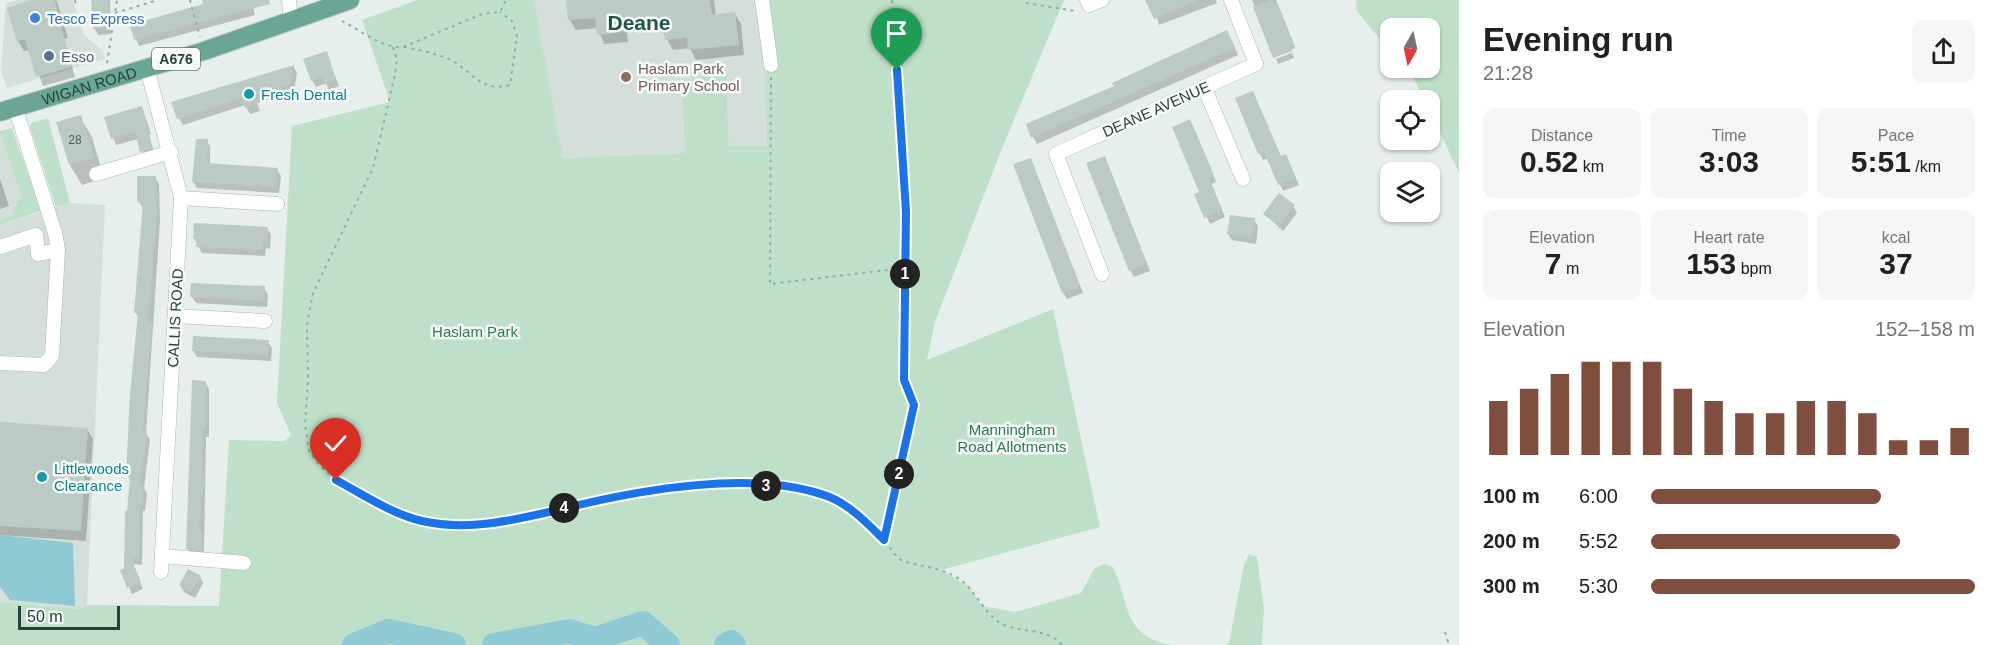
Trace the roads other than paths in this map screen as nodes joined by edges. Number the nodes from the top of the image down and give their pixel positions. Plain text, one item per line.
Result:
1 (289, 0) edge
2 (350, 0) edge
3 (762, 0) edge
4 (1231, 0) edge
5 (291, 21) junction
6 (771, 65) road end
7 (147, 68) junction
8 (1204, 87) junction
9 (8, 110) edge
10 (171, 152) junction
11 (96, 174) dead end
12 (1243, 179) dead end
13 (181, 198) junction
14 (277, 204) dead end
15 (0, 247) edge
16 (58, 250) junction
17 (1102, 274) dead end
18 (175, 316) junction
19 (265, 321) dead end
20 (0, 363) edge
21 (162, 556) junction
22 (244, 563) dead end
23 (161, 572) dead end

1 - 5 street
2 - 5 main road, WIGAN ROAD / A676
3 - 6 street
4 - 8 street, DEANE AVENUE
5 - 7 main road, WIGAN ROAD / A676
7 - 9 main road, WIGAN ROAD / A676
7 - 10 street, CALLIS ROAD
8 - 12 street
8 - 17 street, DEANE AVENUE
9 - 16 street
10 - 11 street
10 - 13 street, CALLIS ROAD
13 - 14 street
13 - 18 street, CALLIS ROAD
15 - 16 street
16 - 20 street
18 - 19 street
18 - 21 street, CALLIS ROAD
21 - 22 street
21 - 23 street, CALLIS ROAD

